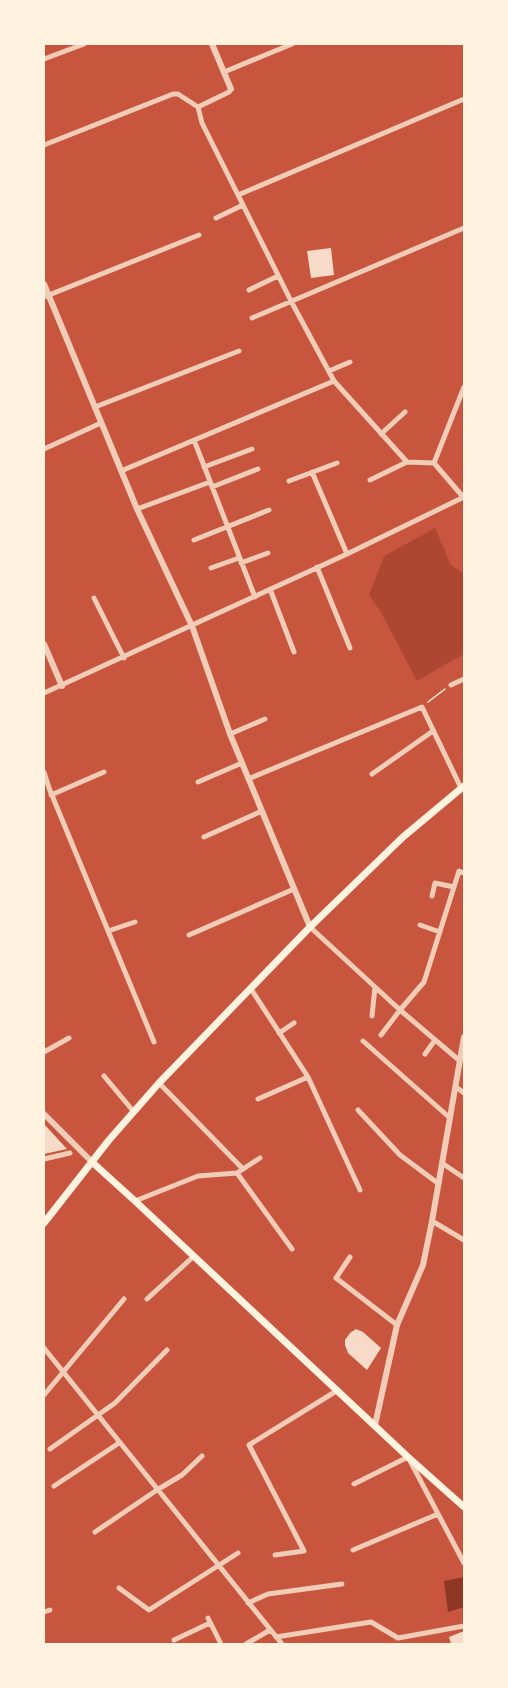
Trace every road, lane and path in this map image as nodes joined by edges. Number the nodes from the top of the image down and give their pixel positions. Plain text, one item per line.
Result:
1 (84, 44) edge
2 (212, 44) edge
3 (292, 44) edge
4 (44, 59) edge
5 (224, 72) junction
6 (231, 89) joint
7 (465, 99) edge
8 (198, 106) junction
9 (44, 145) edge
10 (238, 195) junction
11 (243, 205) junction
12 (216, 218) dead end
13 (465, 228) edge
14 (199, 235) dead end
15 (278, 276) junction
16 (44, 284) edge
17 (249, 290) dead end
18 (46, 296) edge
19 (291, 301) junction
20 (252, 318) dead end
21 (238, 351) dead end
22 (350, 362) dead end
23 (329, 372) junction
24 (334, 381) junction
25 (465, 387) edge
26 (95, 407) junction
27 (405, 412) dead end
28 (101, 423) junction
29 (381, 434) junction
30 (194, 440) junction
31 (44, 449) edge
32 (252, 449) dead end
33 (407, 462) junction
34 (337, 463) dead end
35 (434, 463) junction
36 (204, 467) junction
37 (258, 469) dead end
38 (121, 471) junction
39 (312, 472) junction
40 (370, 480) dead end
41 (289, 481) dead end
42 (211, 485) junction
43 (464, 498) edge
44 (137, 509) junction
45 (269, 510) dead end
46 (227, 528) junction
47 (194, 540) dead end
48 (268, 553) dead end
49 (347, 554) junction
50 (240, 561) junction
51 (317, 567) junction
52 (211, 568) dead end
53 (270, 589) junction
54 (255, 597) junction
55 (94, 598) dead end
56 (192, 626) junction
57 (44, 644) edge
58 (350, 648) dead end
59 (294, 652) dead end
60 (124, 658) junction
61 (465, 679) edge
62 (451, 685) joint
63 (62, 686) junction
64 (44, 693) edge
65 (422, 706) junction
66 (265, 719) dead end
67 (433, 731) junction
68 (230, 734) junction
69 (242, 763) junction
70 (44, 772) edge
71 (104, 772) dead end
72 (372, 774) dead end
73 (248, 779) junction
74 (198, 782) dead end
75 (463, 787) edge
76 (48, 791) edge
77 (262, 811) junction
78 (204, 837) dead end
79 (465, 873) edge
80 (454, 887) junction
81 (294, 889) junction
82 (432, 896) dead end
83 (135, 922) dead end
84 (420, 925) dead end
85 (310, 927) junction
86 (108, 931) junction
87 (440, 932) junction
88 (189, 935) dead end
89 (375, 987) junction
90 (251, 989) junction
91 (399, 1010) junction
92 (372, 1016) dead end
93 (294, 1023) dead end
94 (279, 1033) junction
95 (381, 1035) dead end
96 (465, 1037) edge
97 (69, 1038) dead end
98 (435, 1040) junction
99 (363, 1041) dead end
100 (154, 1042) dead end
101 (44, 1052) edge
102 (425, 1054) dead end
103 (460, 1061) junction
104 (104, 1076) dead end
105 (308, 1077) junction
106 (159, 1083) junction
107 (456, 1087) junction
108 (465, 1093) edge
109 (258, 1099) dead end
110 (358, 1110) dead end
111 (134, 1112) junction
112 (44, 1114) edge
113 (450, 1118) junction
114 (70, 1153) dead end
115 (260, 1158) dead end
116 (44, 1159) edge
117 (92, 1162) junction
118 (442, 1163) junction
119 (243, 1169) junction
120 (237, 1173) junction
121 (465, 1178) edge
122 (439, 1184) junction
123 (360, 1190) dead end
124 (135, 1201) junction
125 (432, 1221) junction
126 (44, 1223) edge
127 (465, 1240) edge
128 (292, 1249) dead end
129 (194, 1256) junction
130 (350, 1257) dead end
131 (124, 1299) dead end
132 (147, 1299) dead end
133 (397, 1324) junction
134 (44, 1348) edge
135 (167, 1350) dead end
136 (63, 1372) junction
137 (338, 1390) junction
138 (44, 1395) edge
139 (96, 1415) junction
140 (375, 1425) junction
141 (119, 1443) junction
142 (50, 1449) dead end
143 (202, 1456) dead end
144 (408, 1457) junction
145 (354, 1484) dead end
146 (54, 1486) dead end
147 (157, 1490) junction
148 (465, 1507) edge
149 (438, 1514) junction
150 (95, 1532) dead end
151 (354, 1550) dead end
152 (238, 1553) dead end
153 (275, 1555) dead end
154 (465, 1563) edge
155 (217, 1565) junction
156 (342, 1584) dead end
157 (119, 1588) dead end
158 (248, 1603) junction
159 (50, 1610) dead end
160 (44, 1612) edge
161 (465, 1626) edge
162 (270, 1630) junction
163 (276, 1637) junction
164 (174, 1640) dead end
165 (221, 1644) edge
166 (246, 1644) edge
167 (282, 1644) edge

1 - 4 street
2 - 5 street
3 - 5 street
5 - 6 street
6 - 8 street
7 - 10 street
8 - 9 street
8 - 10 street
10 - 11 street
11 - 12 street
11 - 15 street
13 - 19 street
14 - 18 street
15 - 17 street
15 - 19 street
16 - 18 street
18 - 26 street
19 - 20 street
19 - 23 street
21 - 26 street
22 - 23 street
23 - 24 street
24 - 29 street
24 - 30 street
25 - 35 street
26 - 28 street
27 - 29 street
28 - 31 street
28 - 38 street
29 - 33 street
30 - 36 street
30 - 38 street
32 - 36 street
33 - 35 street
33 - 40 street
34 - 39 street
35 - 43 street
36 - 42 street
37 - 42 street
38 - 44 street
39 - 41 street
39 - 49 street
42 - 44 street
42 - 46 street
43 - 49 street
44 - 56 street
45 - 46 street
46 - 47 street
46 - 50 street
48 - 50 street
49 - 51 street
50 - 52 street
50 - 54 street
51 - 53 street
51 - 58 street
53 - 54 street
53 - 59 street
54 - 56 street
55 - 60 street
56 - 60 street
56 - 68 street
57 - 63 street
60 - 63 street
61 - 62 street
62 - 65 path
63 - 64 street
65 - 67 street
65 - 73 street
66 - 68 street
67 - 72 street
67 - 75 street
68 - 69 street
69 - 73 street
69 - 74 street
70 - 76 street
71 - 76 street
73 - 77 street
75 - 85 main road
76 - 86 street
77 - 78 street
77 - 81 street
79 - 80 street
80 - 82 street
80 - 87 street
81 - 85 street
81 - 88 street
83 - 86 street
84 - 87 street
85 - 89 street
85 - 90 main road
86 - 100 street
87 - 91 street
89 - 91 street
89 - 92 street
90 - 94 street
90 - 106 main road
91 - 95 street
91 - 98 street
93 - 94 street
94 - 105 street
96 - 103 street
97 - 101 street
98 - 102 street
98 - 103 street
99 - 113 street
103 - 107 street
104 - 111 street
105 - 109 street
105 - 123 street
106 - 111 main road
106 - 119 street
107 - 108 street
107 - 113 street
110 - 122 street
111 - 117 main road
112 - 117 street
113 - 118 street
114 - 116 street
115 - 119 street
117 - 124 main road
117 - 126 main road
118 - 121 street
118 - 122 street
119 - 120 street
120 - 124 street
120 - 128 street
122 - 125 street
124 - 129 main road
125 - 127 street
125 - 133 street
129 - 132 street
129 - 137 main road
130 - 133 street
131 - 136 street
133 - 140 street
134 - 136 street
135 - 139 street
136 - 138 street
136 - 139 street
137 - 140 main road
137 - 153 street
139 - 141 street
139 - 142 street
140 - 144 main road
141 - 146 street
141 - 147 street
143 - 147 street
144 - 145 street
144 - 148 main road
144 - 149 street
147 - 150 street
147 - 155 street
149 - 151 street
149 - 154 street
152 - 155 street
155 - 157 street
155 - 158 street
156 - 158 street
158 - 162 street
159 - 160 street
161 - 163 street
162 - 163 street
162 - 166 street
163 - 167 street
164 - 165 street

